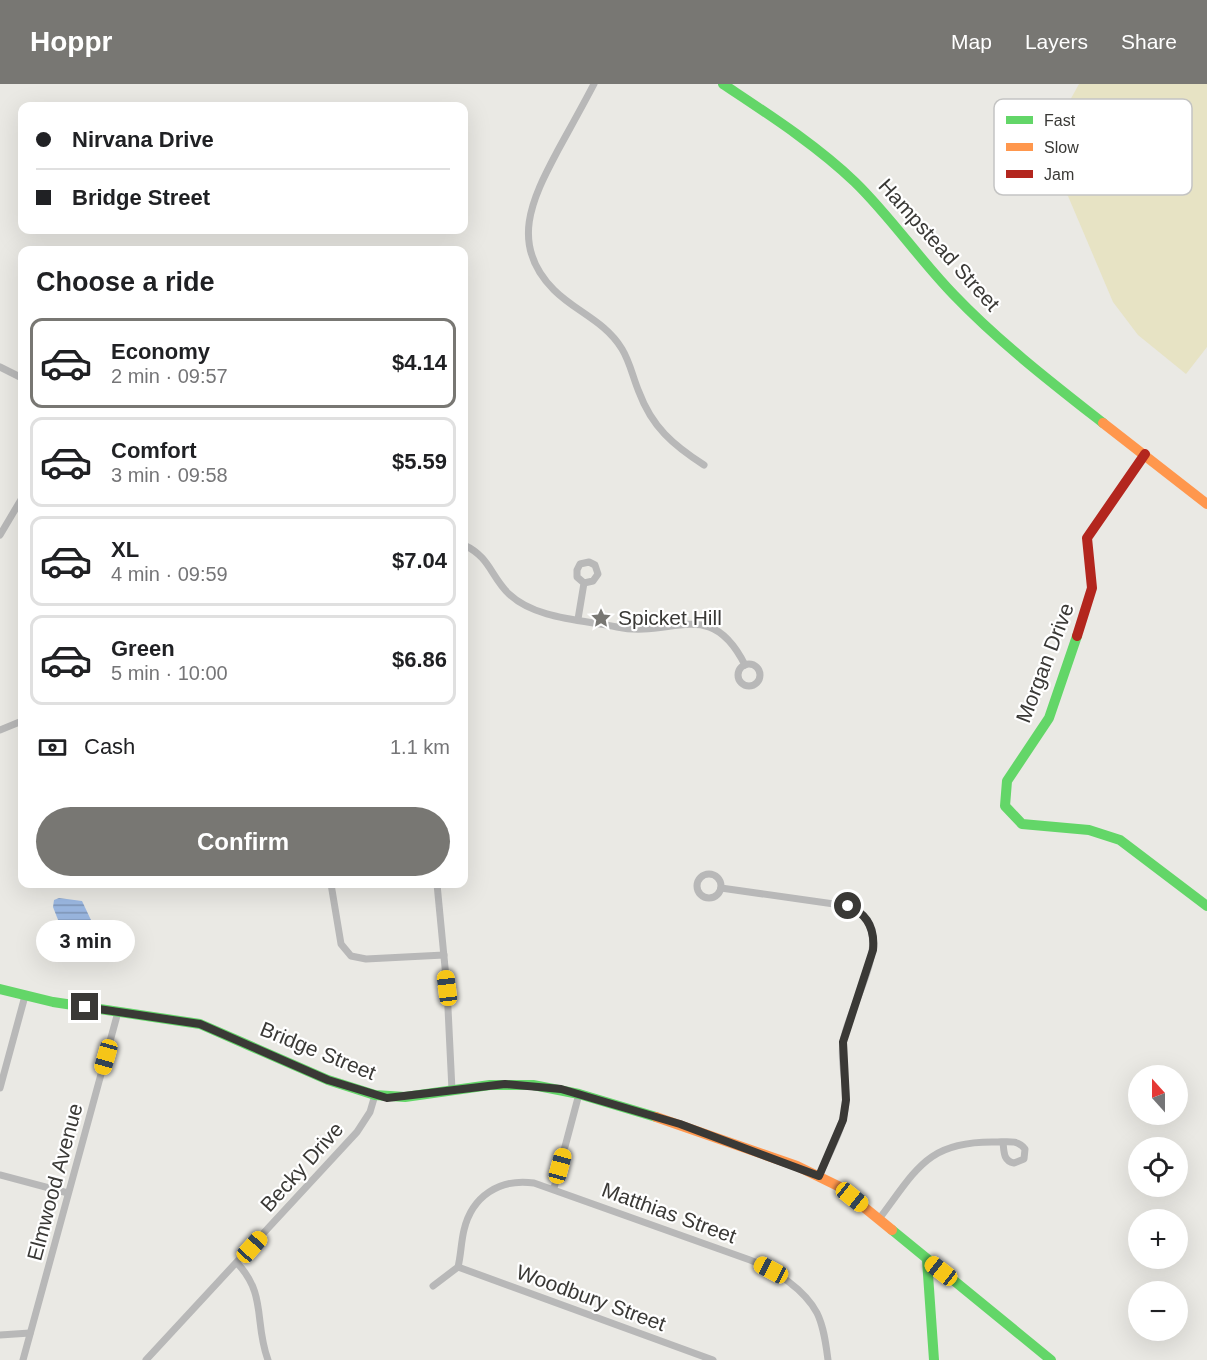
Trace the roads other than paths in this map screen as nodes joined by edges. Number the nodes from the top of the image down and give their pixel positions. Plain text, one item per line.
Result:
1 (594, 84) edge
2 (723, 84) edge
3 (0, 367) edge
4 (18, 376) edge
5 (1145, 454) junction
6 (704, 465) dead end
7 (1207, 504) edge
8 (18, 505) edge
9 (0, 535) edge
10 (468, 547) edge
11 (584, 583) dead end
12 (578, 619) junction
13 (745, 665) dead end
14 (18, 724) edge
15 (0, 730) edge
16 (333, 888) edge
17 (436, 888) edge
18 (721, 888) dead end
19 (1207, 906) edge
20 (444, 955) junction
21 (0, 988) edge
22 (25, 996) junction
23 (118, 1012) junction
24 (0, 1088) edge
25 (452, 1090) junction
26 (579, 1094) junction
27 (375, 1095) junction
28 (1003, 1142) dead end
29 (0, 1175) edge
30 (819, 1176) junction
31 (554, 1188) junction
32 (68, 1193) junction
33 (879, 1219) junction
34 (927, 1260) junction
35 (237, 1263) junction
36 (458, 1267) junction
37 (434, 1286) dead end
38 (30, 1333) junction
39 (0, 1335) edge
40 (149, 1359) edge
41 (23, 1360) edge
42 (268, 1360) edge
43 (713, 1360) edge
44 (828, 1360) edge
45 (934, 1360) edge
46 (1051, 1360) edge

1 - 6 street
2 - 5 street, Hampstead Street
3 - 4 street
5 - 7 street, Hampstead Street
5 - 19 street, Morgan Drive
8 - 9 street
10 - 12 street
11 - 12 street
12 - 13 street
14 - 15 street
16 - 20 street
17 - 20 street
18 - 30 street
20 - 25 street
21 - 22 street, Bridge Street
22 - 23 street, Bridge Street
22 - 24 street
23 - 27 street, Bridge Street
23 - 32 street, Elmwood Avenue
25 - 26 street, Bridge Street
25 - 27 street, Bridge Street
26 - 30 street, Bridge Street
26 - 31 street
27 - 35 street, Becky Drive
28 - 33 street
29 - 32 street
30 - 33 street, Bridge Street
31 - 36 street, Matthias Street
31 - 44 street, Matthias Street
32 - 38 street, Elmwood Avenue
33 - 34 street, Bridge Street
34 - 45 street
34 - 46 street, Bridge Street
35 - 40 street, Becky Drive
35 - 42 street
36 - 37 street
36 - 43 street, Woodbury Street
38 - 39 street
38 - 41 street, Elmwood Avenue

